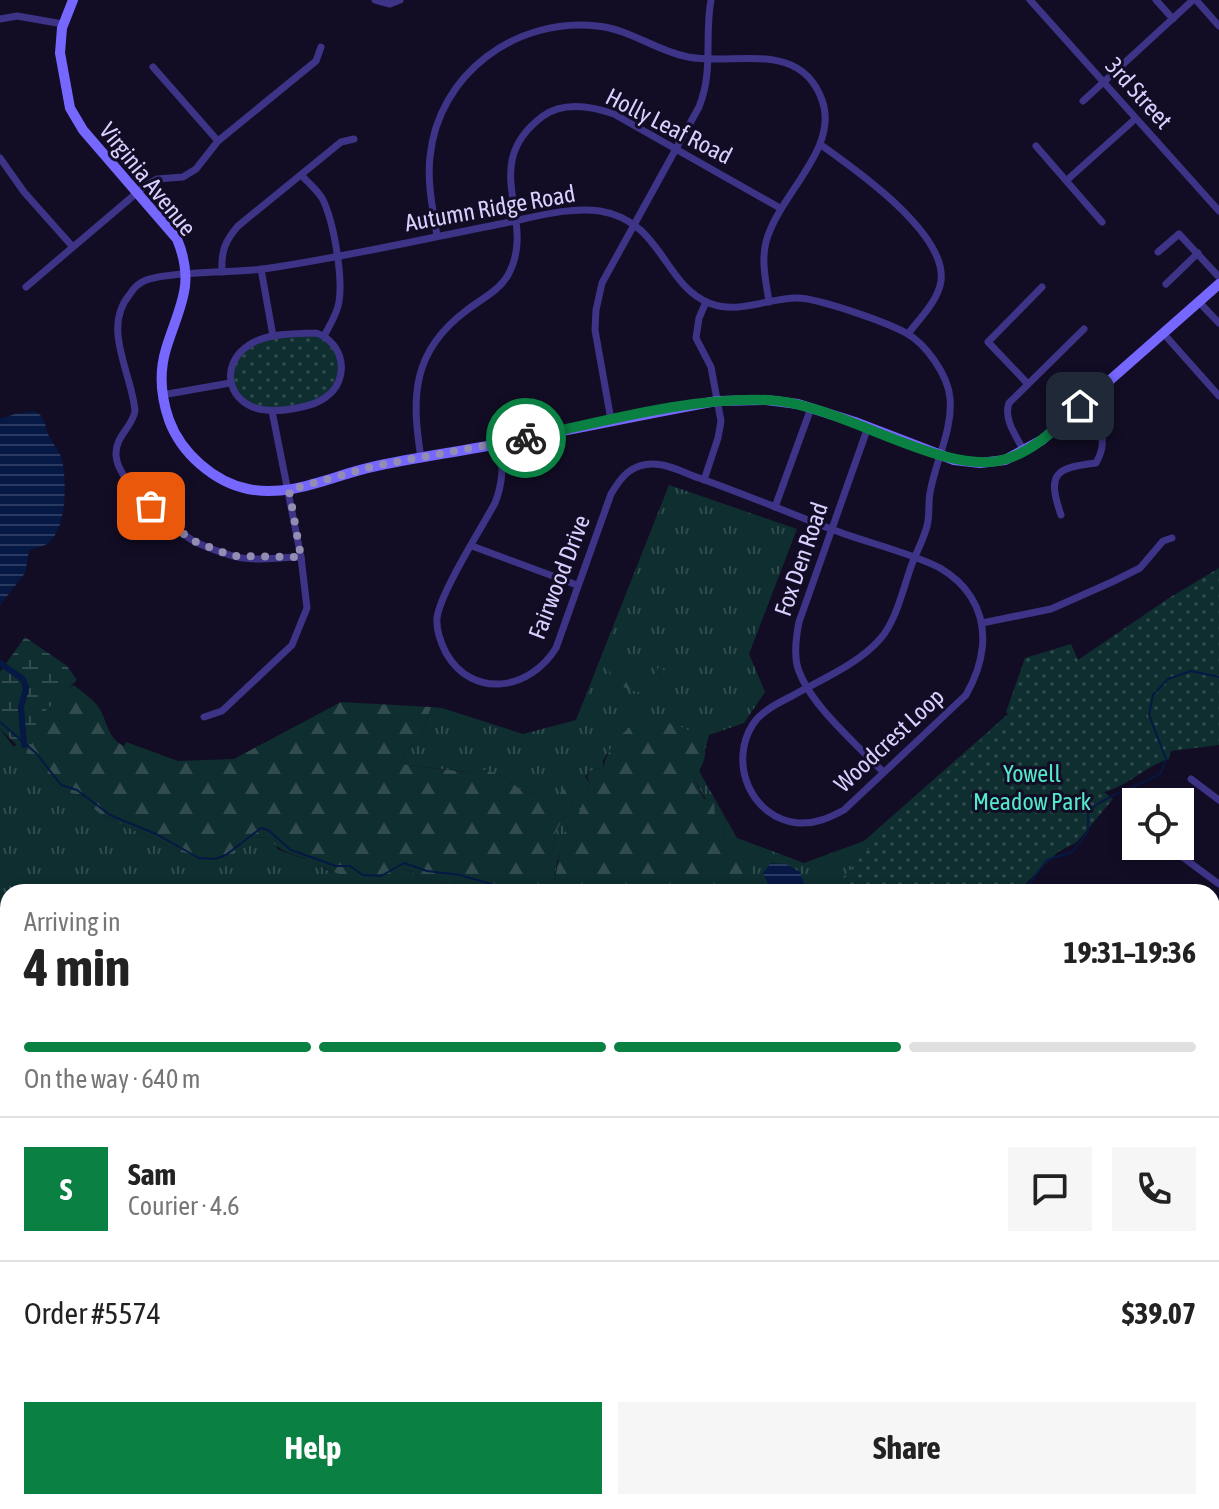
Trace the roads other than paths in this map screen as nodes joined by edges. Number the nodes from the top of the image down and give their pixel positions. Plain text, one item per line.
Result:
1 (73, 0) edge
2 (375, 0) edge
3 (400, 0) edge
4 (711, 0) edge
5 (1030, 0) edge
6 (1156, 0) edge
7 (1195, 0) edge
8 (0, 19) edge
9 (1173, 19) junction
10 (63, 24) junction
11 (1219, 26) edge
12 (321, 47) dead end
13 (710, 60) junction
14 (153, 67) dead end
15 (1102, 82) junction
16 (1083, 101) dead end
17 (1134, 120) junction
18 (354, 139) dead end
19 (218, 141) junction
20 (821, 145) junction
21 (1036, 146) dead end
22 (676, 149) junction
23 (0, 158) edge
24 (301, 175) junction
25 (1067, 180) junction
26 (138, 193) junction
27 (780, 208) junction
28 (1219, 211) edge
29 (515, 221) junction
30 (1102, 222) dead end
31 (633, 225) junction
32 (437, 236) junction
33 (72, 246) junction
34 (1158, 252) dead end
35 (1198, 253) junction
36 (336, 255) junction
37 (261, 269) junction
38 (222, 272) junction
39 (187, 276) junction
40 (1219, 277) edge
41 (1166, 284) dead end
42 (1219, 284) edge
43 (26, 287) dead end
44 (1042, 287) dead end
45 (706, 302) junction
46 (769, 302) junction
47 (1199, 302) junction
48 (1219, 323) edge
49 (1084, 329) dead end
50 (1163, 333) junction
51 (908, 334) junction
52 (273, 336) junction
53 (324, 336) junction
54 (230, 383) junction
55 (1027, 383) junction
56 (162, 395) junction
57 (1219, 396) edge
58 (717, 401) junction
59 (1080, 406) junction
60 (811, 408) junction
61 (272, 411) junction
62 (611, 420) junction
63 (868, 427) junction
64 (501, 444) junction
65 (1024, 451) junction
66 (941, 455) junction
67 (421, 458) junction
68 (704, 480) junction
69 (289, 490) junction
70 (775, 507) junction
71 (1061, 515) dead end
72 (832, 529) junction
73 (1172, 538) dead end
74 (472, 546) junction
75 (301, 557) junction
76 (914, 559) junction
77 (577, 585) junction
78 (982, 623) junction
79 (807, 687) junction
80 (204, 717) dead end
81 (883, 772) junction
82 (1191, 779) dead end
83 (1219, 800) edge
84 (1186, 860) edge
85 (1219, 884) edge

1 - 10 street, Virginia Avenue
2 - 3 street
4 - 13 street
5 - 15 street, 3rd Street
6 - 9 street
7 - 9 street
7 - 11 street
8 - 10 street
9 - 15 street
10 - 26 street, Virginia Avenue
12 - 19 street
13 - 20 street
13 - 22 street
13 - 32 street
14 - 19 street
15 - 16 street
15 - 17 street, 3rd Street
17 - 25 street
17 - 28 street, 3rd Street
18 - 24 street
19 - 26 street
20 - 27 street
20 - 51 street
21 - 25 street
22 - 27 street, Holly Leaf Road
22 - 29 street, Holly Leaf Road
22 - 31 street
23 - 33 street
24 - 36 street
24 - 38 street
25 - 30 street
26 - 33 street
26 - 39 street, Virginia Avenue
27 - 46 street
29 - 31 street, Autumn Ridge Road
29 - 32 street, Autumn Ridge Road
29 - 67 street, Holly Leaf Road
31 - 45 street, Autumn Ridge Road
31 - 62 street
32 - 36 street, Autumn Ridge Road
33 - 43 street
34 - 35 street
35 - 40 street
35 - 41 street
36 - 37 street, Autumn Ridge Road
36 - 53 street
37 - 38 street, Autumn Ridge Road
37 - 52 street
38 - 39 street, Autumn Ridge Road
39 - 56 street, Virginia Avenue
39 - 75 street, Autumn Ridge Road
42 - 47 street, Virginia Avenue
44 - 55 street
45 - 46 street
45 - 58 street
46 - 51 street
47 - 48 street
47 - 50 street, Virginia Avenue
49 - 55 street
50 - 57 street
50 - 59 street, Virginia Avenue
51 - 66 street
52 - 53 street
52 - 54 street
53 - 61 street
54 - 56 street
54 - 61 street
55 - 65 street
56 - 69 street, Virginia Avenue
58 - 60 street, Virginia Avenue
58 - 62 street, Virginia Avenue
58 - 68 street
59 - 65 street, Virginia Avenue
59 - 71 street
60 - 63 street, Virginia Avenue
60 - 70 street
61 - 69 street
62 - 64 street, Virginia Avenue
63 - 66 street, Virginia Avenue
63 - 72 street, Fox Den Road
64 - 67 street, Virginia Avenue
64 - 74 street, Fairwood Drive
65 - 66 street, Virginia Avenue
66 - 76 street
67 - 69 street, Virginia Avenue
68 - 70 street, Fairwood Drive
68 - 77 street, Fairwood Drive
69 - 75 street
70 - 72 street, Fairwood Drive
72 - 76 street, Fairwood Drive
72 - 79 street, Fox Den Road
73 - 78 street
74 - 77 street
74 - 77 street, Fairwood Drive
75 - 80 street
76 - 78 street, Woodcrest Loop
76 - 79 street, Woodcrest Loop
78 - 81 street, Woodcrest Loop
79 - 81 street, Fox Den Road
79 - 81 street, Woodcrest Loop
82 - 83 street
84 - 85 street

